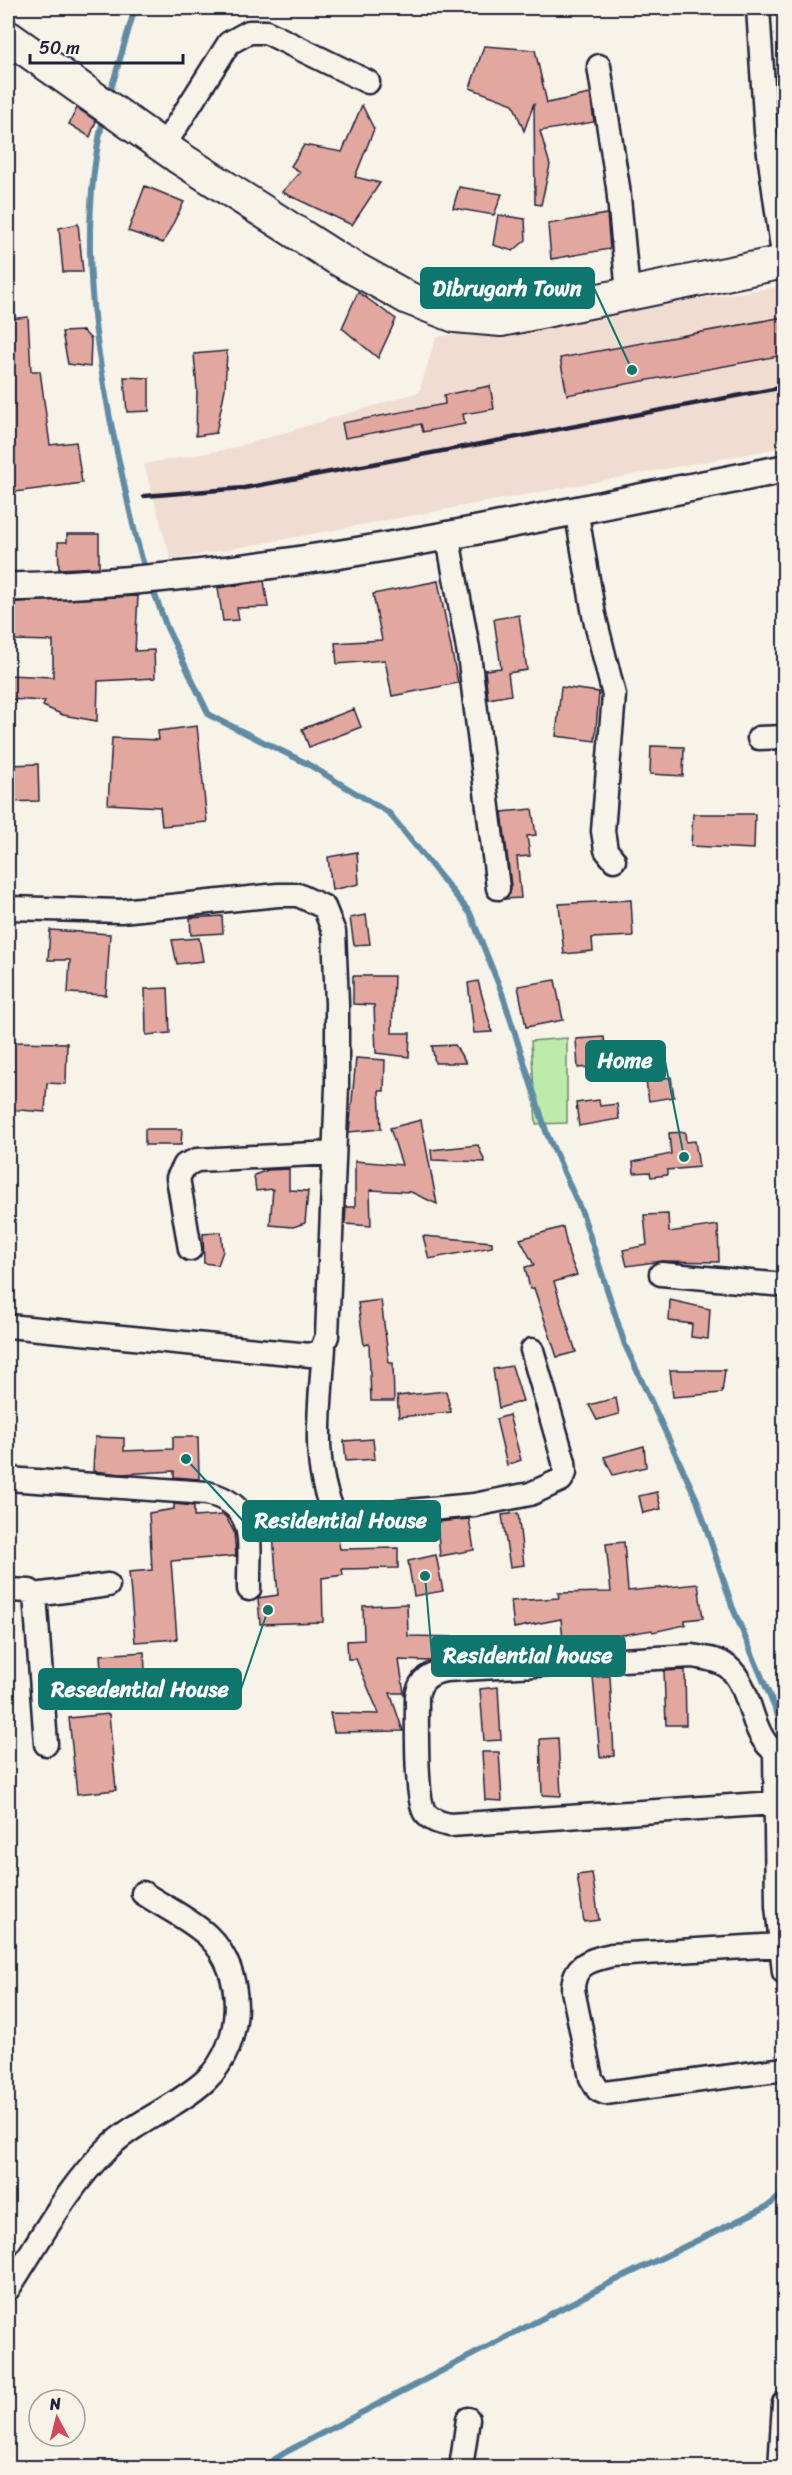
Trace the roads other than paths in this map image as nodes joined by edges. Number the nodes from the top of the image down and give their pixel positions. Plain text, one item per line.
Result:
1 (758, 8) edge
2 (8, 37) edge
3 (599, 66) dead end
4 (368, 82) dead end
5 (775, 131) edge
6 (163, 147) junction
7 (784, 262) edge
8 (628, 293) junction
9 (784, 469) edge
10 (576, 509) junction
11 (447, 533) junction
12 (8, 587) edge
13 (784, 737) edge
14 (759, 738) dead end
15 (614, 860) dead end
16 (498, 888) dead end
17 (8, 908) edge
18 (333, 1154) junction
19 (190, 1249) dead end
20 (661, 1274) dead end
21 (784, 1285) edge
22 (8, 1326) edge
23 (324, 1347) junction
24 (532, 1350) dead end
25 (8, 1479) edge
26 (108, 1585) dead end
27 (249, 1589) dead end
28 (8, 1590) edge
29 (35, 1595) junction
30 (46, 1743) dead end
31 (780, 1754) edge
32 (774, 1803) junction
33 (143, 1893) dead end
34 (781, 1945) junction
35 (784, 1972) edge
36 (784, 2069) edge
37 (8, 2289) edge
38 (784, 2403) edge
39 (468, 2419) dead end
40 (461, 2468) edge
41 (780, 2468) edge

1 - 5 street
2 - 6 main road
3 - 8 street
4 - 6 street
5 - 7 street
6 - 8 main road
7 - 8 main road
9 - 10 street
10 - 11 street
10 - 15 street
11 - 12 street
11 - 16 street
13 - 14 street
17 - 18 street
18 - 19 street
18 - 23 street
20 - 21 street
22 - 23 street
23 - 24 street
25 - 27 street
26 - 29 street
28 - 29 street
29 - 30 street
31 - 32 street
31 - 32 street
32 - 34 street
33 - 37 street
34 - 35 street
34 - 36 street
38 - 41 street
39 - 40 street

